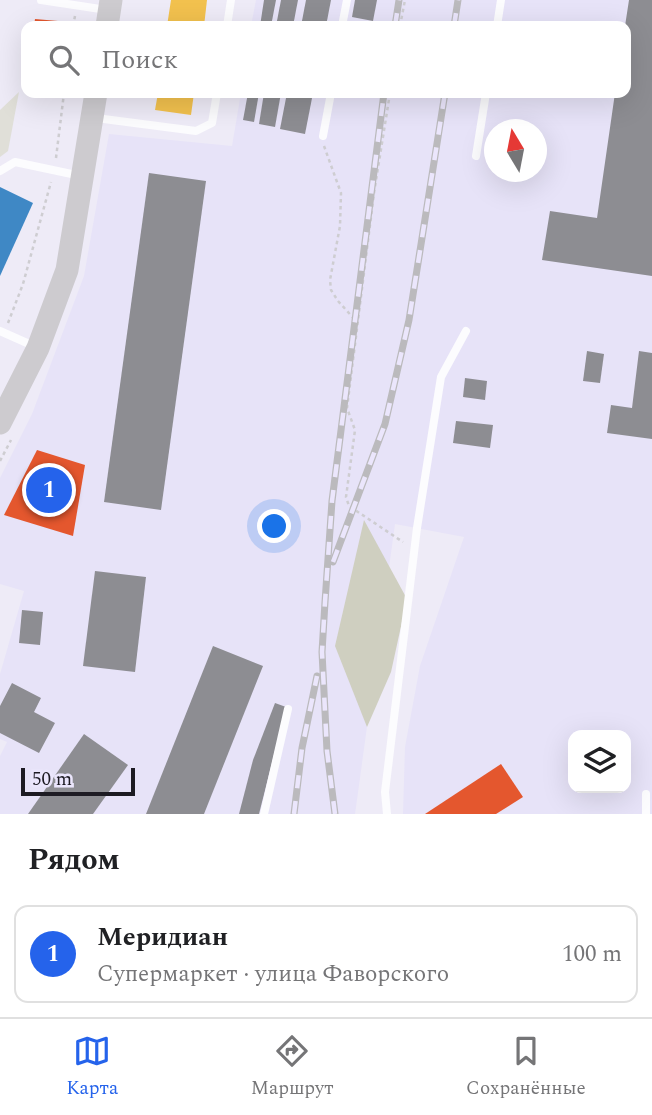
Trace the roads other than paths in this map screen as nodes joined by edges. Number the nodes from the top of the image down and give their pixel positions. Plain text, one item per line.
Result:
1 (41, 0) edge
2 (231, 0) edge
3 (347, 0) edge
4 (501, 0) edge
5 (109, 12) edge
6 (228, 21) edge
7 (343, 21) edge
8 (498, 21) edge
9 (95, 98) edge
10 (216, 98) edge
11 (330, 98) edge
12 (485, 98) edge
13 (93, 117) junction
14 (323, 136) road end
15 (476, 156) dead end
16 (0, 171) edge
17 (83, 176) junction
18 (466, 331) dead end
19 (2, 332) edge
20 (38, 348) junction
21 (0, 423) edge
22 (288, 709) dead end
23 (646, 794) dead end
24 (264, 814) edge
25 (387, 814) edge
26 (646, 814) edge

1 - 5 lane
2 - 6 lane
3 - 7 lane
4 - 8 lane
9 - 13 street
10 - 13 lane
11 - 14 lane
12 - 15 lane
13 - 17 street
16 - 17 lane
17 - 20 street
18 - 25 lane
19 - 20 lane
20 - 21 street
22 - 24 lane
23 - 26 lane

